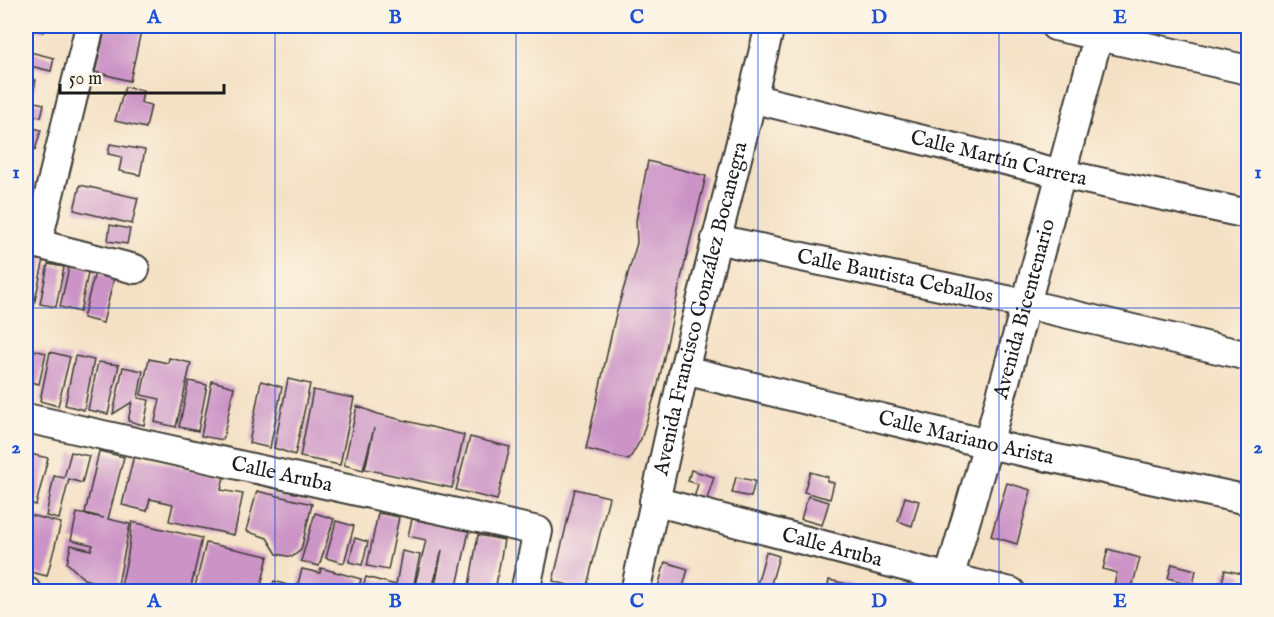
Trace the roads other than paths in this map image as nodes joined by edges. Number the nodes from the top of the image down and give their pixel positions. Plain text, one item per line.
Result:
1 (90, 26) edge
2 (770, 26) edge
3 (1055, 26) edge
4 (1099, 31) edge
5 (1248, 70) edge
6 (751, 98) junction
7 (1062, 174) junction
8 (1248, 214) edge
9 (716, 239) junction
10 (31, 242) edge
11 (135, 269) dead end
12 (1026, 304) junction
13 (1248, 356) edge
14 (684, 370) junction
15 (26, 418) edge
16 (988, 444) junction
17 (1248, 500) edge
18 (654, 501) junction
19 (947, 585) edge
20 (525, 591) edge
21 (635, 591) edge
22 (1011, 591) edge

1 - 10 street
2 - 6 street, Avenida Francisco González Bocanegra
3 - 4 street
4 - 5 street
4 - 7 street, Avenida Bicentenario
6 - 7 street, Calle Martín Carrera
6 - 9 street, Avenida Francisco González Bocanegra
7 - 8 street, Calle Martín Carrera
7 - 12 street, Avenida Bicentenario
9 - 12 street, Calle Bautista Ceballos
9 - 14 street, Avenida Francisco González Bocanegra
10 - 11 street
12 - 13 street, Calle Bautista Ceballos
12 - 16 street, Avenida Bicentenario
14 - 16 street, Calle Mariano Arista
14 - 18 street, Avenida Francisco González Bocanegra
15 - 20 street, Calle Aruba
16 - 17 street, Calle Mariano Arista
16 - 19 street, Avenida Bicentenario
18 - 19 street, Calle Aruba
18 - 21 street, Avenida Francisco González Bocanegra
19 - 22 street, Calle Aruba

